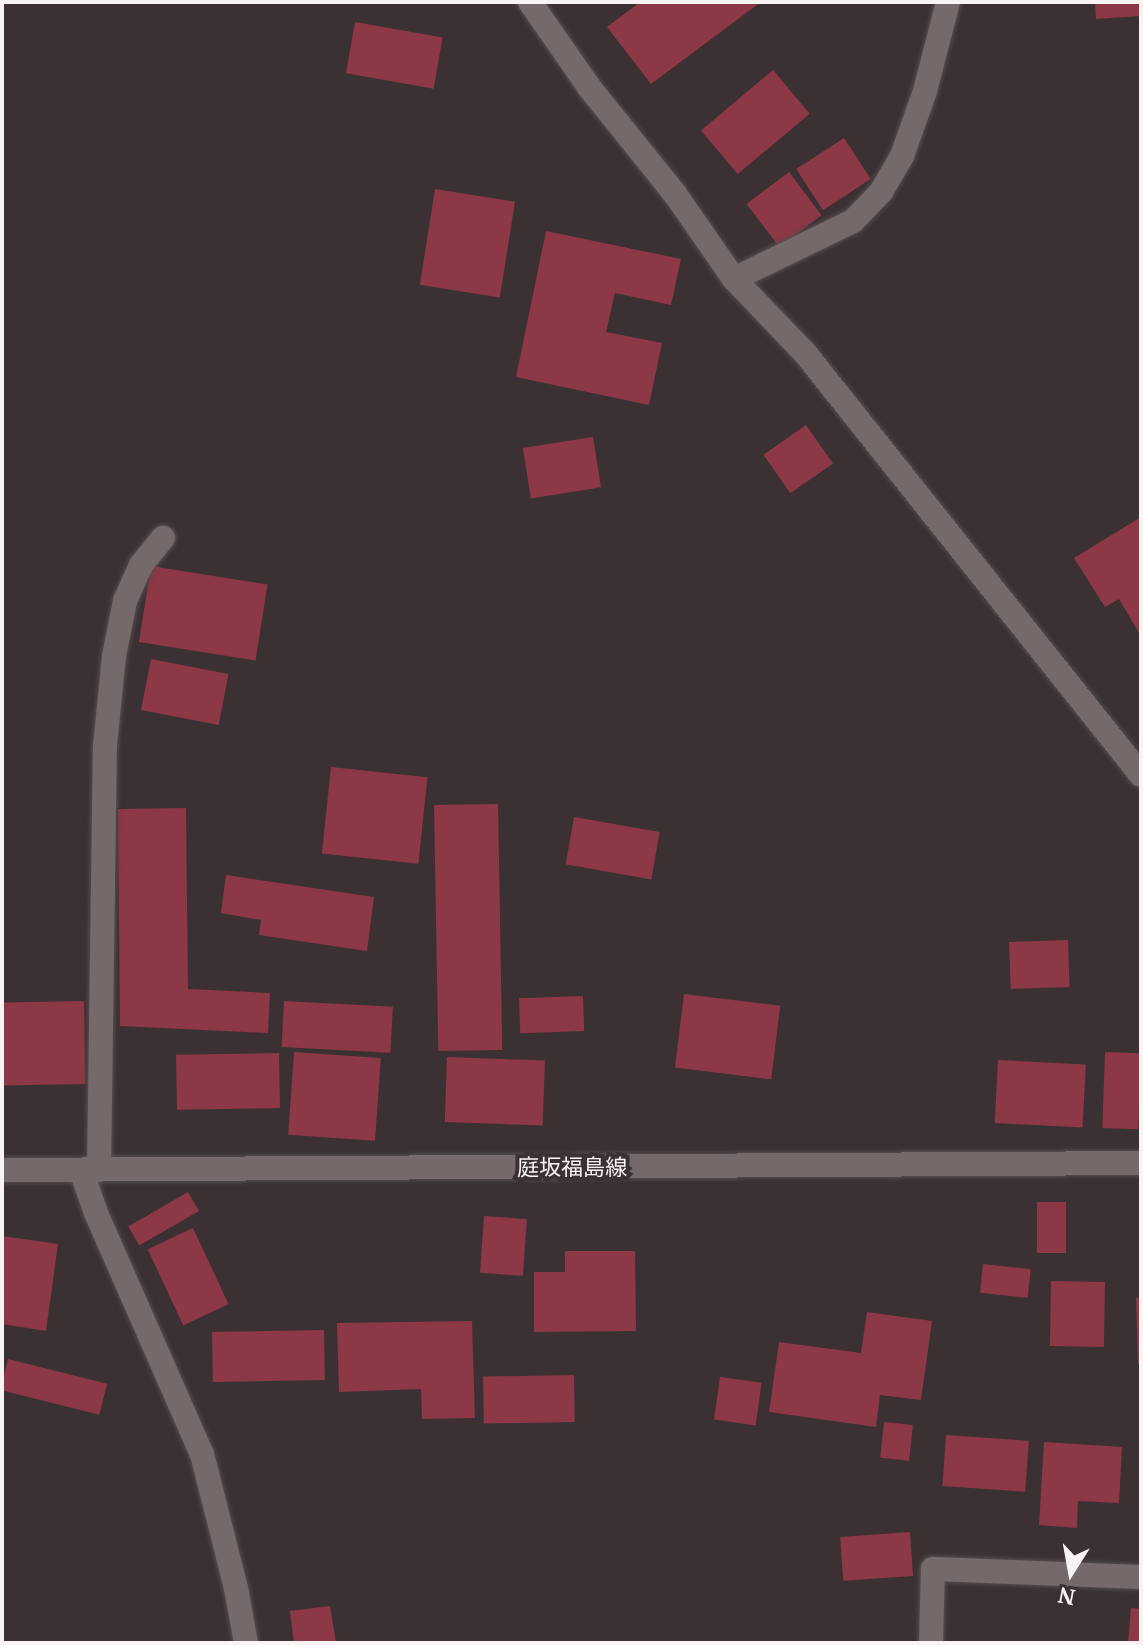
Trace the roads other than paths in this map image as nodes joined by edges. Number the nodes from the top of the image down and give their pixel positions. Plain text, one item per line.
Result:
1 (530, 2) edge
2 (948, 2) edge
3 (734, 279) junction
4 (163, 538) dead end
5 (1141, 775) edge
6 (1141, 1163) edge
7 (2, 1170) edge
8 (90, 1170) junction
9 (1141, 1577) edge
10 (246, 1643) edge
11 (931, 1643) edge

1 - 3 street
2 - 3 street
3 - 5 street
4 - 8 street
6 - 8 street, 庭坂福島線
7 - 8 street, 庭坂福島線
8 - 10 street
9 - 11 street

